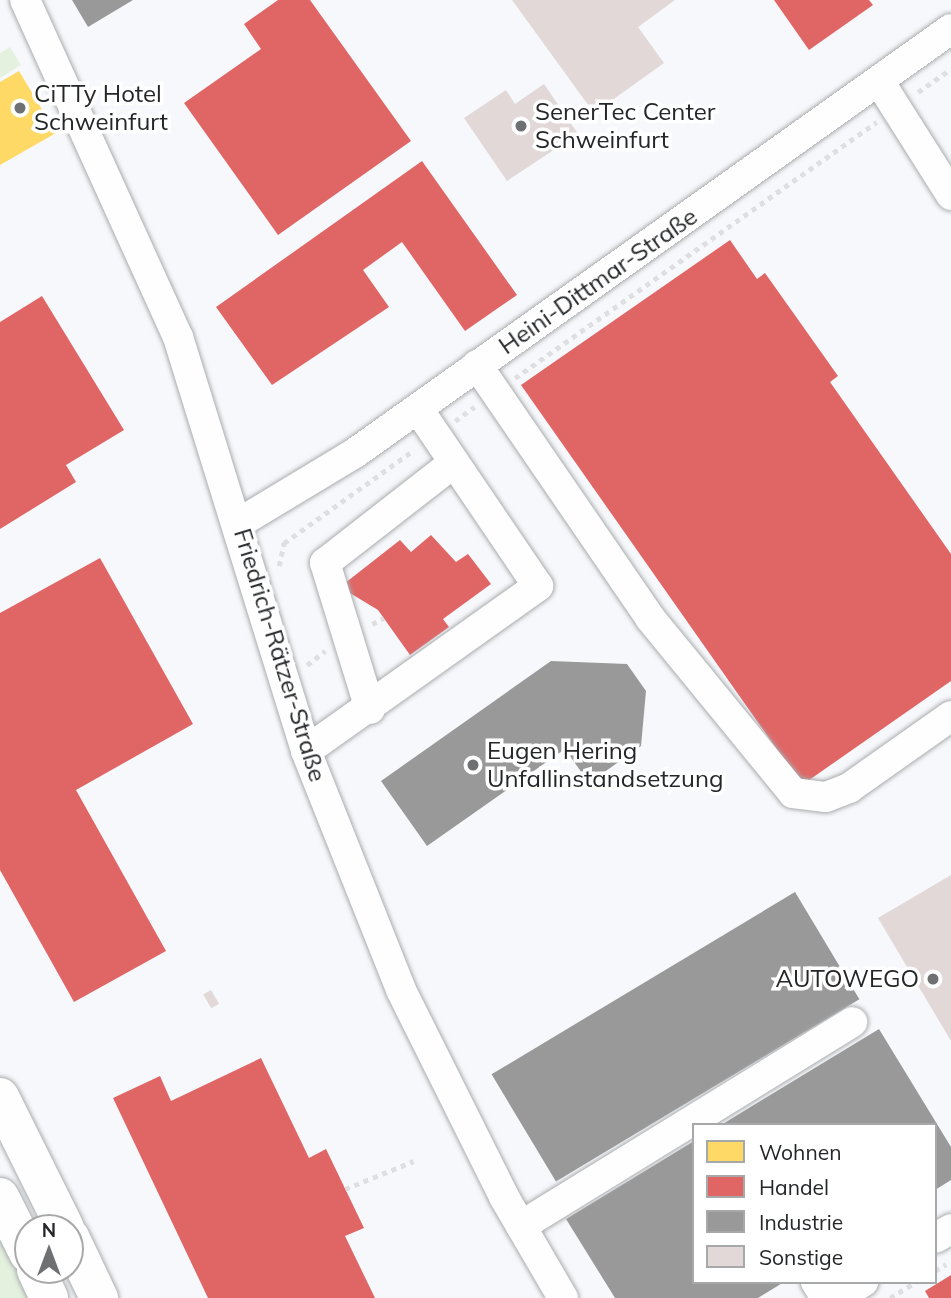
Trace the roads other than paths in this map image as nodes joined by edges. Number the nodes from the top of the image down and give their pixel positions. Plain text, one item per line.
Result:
1 (25, 0) edge
2 (951, 29) edge
3 (879, 81) junction
4 (951, 195) edge
5 (477, 365) junction
6 (418, 409) junction
7 (452, 464) junction
8 (239, 523) junction
9 (370, 709) junction
10 (951, 716) edge
11 (306, 751) junction
12 (852, 1022) dead end
13 (0, 1097) edge
14 (0, 1197) edge
15 (58, 1214) edge
16 (14, 1225) edge
17 (521, 1226) junction
18 (84, 1266) edge
19 (860, 1284) edge
20 (99, 1298) edge
21 (563, 1298) edge
22 (837, 1298) edge

1 - 8 street, Friedrich-Rätzer-Straße
2 - 3 street, Heini-Dittmar-Straße
3 - 4 street
3 - 5 street, Heini-Dittmar-Straße
5 - 6 street, Heini-Dittmar-Straße
5 - 10 street
6 - 7 street
6 - 8 street, Heini-Dittmar-Straße
7 - 9 street
7 - 9 street
8 - 11 street, Friedrich-Rätzer-Straße
9 - 11 street
11 - 17 street, Friedrich-Rätzer-Straße
12 - 17 street
13 - 15 highway
14 - 16 highway
17 - 21 street, Friedrich-Rätzer-Straße
18 - 20 highway
19 - 22 street

